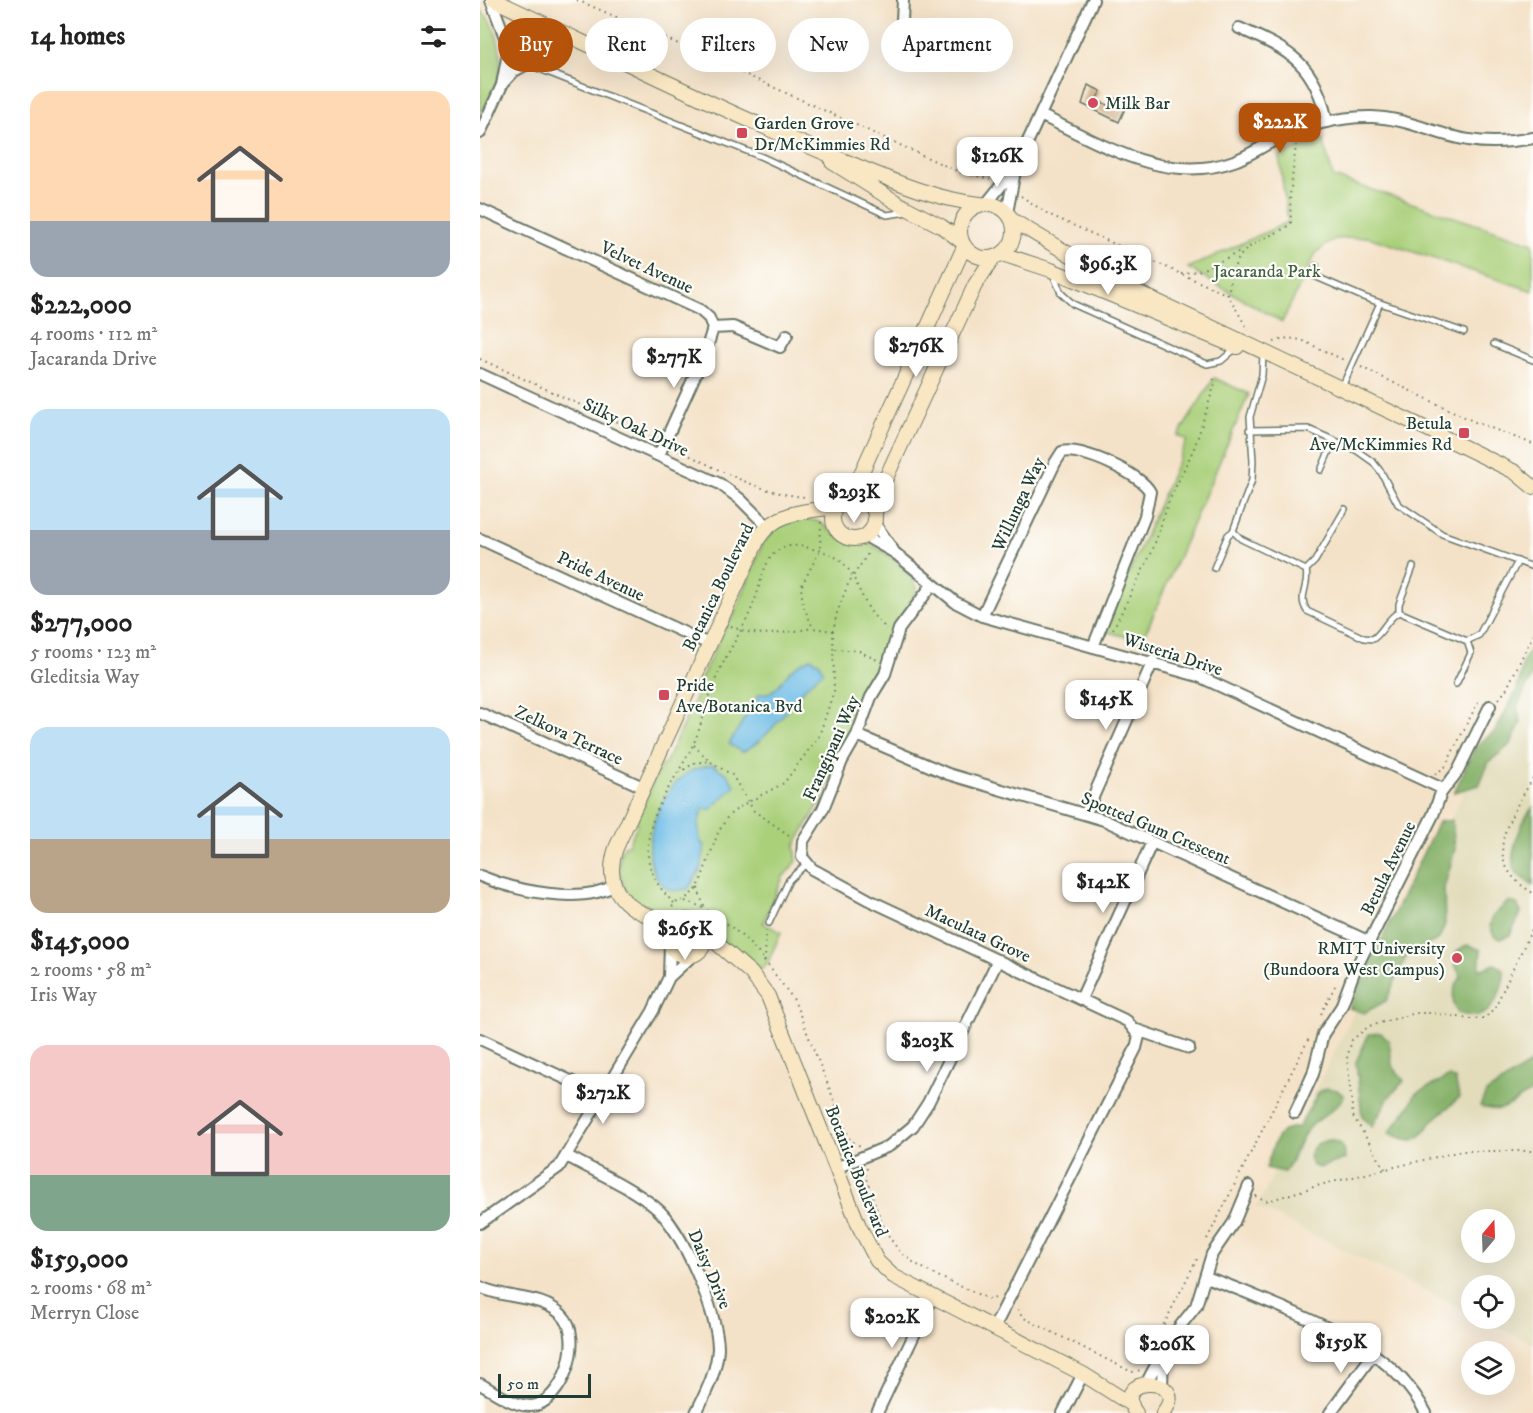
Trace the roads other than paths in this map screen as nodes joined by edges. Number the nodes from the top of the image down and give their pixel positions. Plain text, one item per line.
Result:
1 (493, 0) edge
2 (903, 0) edge
3 (1093, 0) edge
4 (499, 18) edge
5 (902, 18) edge
6 (1239, 28) dead end
7 (504, 72) edge
8 (513, 72) edge
9 (547, 72) edge
10 (502, 85) junction
11 (1040, 115) junction
12 (1327, 123) junction
13 (480, 133) edge
14 (1533, 138) edge
15 (802, 144) junction
16 (1007, 186) junction
17 (984, 204) junction
18 (480, 209) edge
19 (914, 211) junction
20 (1010, 217) junction
21 (962, 244) junction
22 (997, 256) junction
23 (1316, 266) dead end
24 (1051, 270) junction
25 (1380, 303) junction
26 (713, 328) junction
27 (1464, 332) dead end
28 (787, 334) dead end
29 (1494, 344) dead end
30 (1238, 347) junction
31 (1260, 351) junction
32 (1533, 360) edge
33 (480, 374) edge
34 (907, 376) junction
35 (929, 386) junction
36 (1341, 389) junction
37 (1250, 430) junction
38 (1334, 440) junction
39 (659, 455) junction
40 (1321, 470) dead end
41 (1515, 472) junction
42 (1533, 475) edge
43 (1533, 487) edge
44 (850, 498) junction
45 (837, 507) junction
46 (1345, 509) dead end
47 (805, 511) junction
48 (875, 519) junction
49 (834, 524) junction
50 (767, 526) junction
51 (1233, 531) junction
52 (480, 539) edge
53 (870, 539) junction
54 (895, 553) junction
55 (1518, 561) junction
56 (1413, 567) dead end
57 (1533, 567) edge
58 (1214, 568) dead end
59 (1306, 570) junction
60 (932, 585) junction
61 (1399, 612) junction
62 (982, 616) junction
63 (1467, 641) junction
64 (709, 644) junction
65 (1093, 646) junction
66 (1153, 661) junction
67 (1456, 684) dead end
68 (1490, 706) road end
69 (480, 713) edge
70 (857, 735) junction
71 (643, 788) junction
72 (1443, 789) junction
73 (1086, 813) junction
74 (1152, 842) junction
75 (806, 864) junction
76 (480, 876) edge
77 (615, 885) junction
78 (666, 920) junction
79 (769, 923) road end
80 (705, 933) junction
81 (670, 941) junction
82 (1370, 942) junction
83 (696, 953) junction
84 (726, 954) junction
85 (998, 960) junction
86 (669, 977) junction
87 (1080, 999) junction
88 (1137, 1030) junction
89 (480, 1039) edge
90 (1189, 1048) dead end
91 (603, 1096) junction
92 (1296, 1113) dead end
93 (567, 1156) junction
94 (836, 1168) junction
95 (1249, 1186) road end
96 (480, 1223) edge
97 (1205, 1277) junction
98 (480, 1287) edge
99 (932, 1297) junction
100 (994, 1328) junction
101 (1374, 1353) junction
102 (1162, 1356) junction
103 (1083, 1374) junction
104 (1144, 1376) junction
105 (480, 1384) edge
106 (1162, 1387) junction
107 (1134, 1390) junction
108 (533, 1409) edge
109 (1134, 1409) edge
110 (696, 1413) edge
111 (877, 1413) edge
112 (1063, 1413) edge
113 (1163, 1413) edge
114 (1330, 1413) edge
115 (1426, 1413) edge

1 - 4 street
1 - 15 street
2 - 5 street
3 - 11 street
6 - 12 street
7 - 10 street
8 - 10 street
9 - 19 lane
10 - 13 street
11 - 12 street
11 - 16 street
12 - 14 street
15 - 17 street
15 - 19 street
16 - 17 street
16 - 20 street
17 - 20 street
17 - 21 street
18 - 26 street, Velvet Avenue
19 - 21 street
20 - 22 street
20 - 31 street
21 - 22 street
21 - 34 street
22 - 24 street
22 - 35 street
23 - 25 lane
24 - 30 street
24 - 30 lane
25 - 27 lane
25 - 36 lane
26 - 28 street
26 - 39 street
29 - 32 lane
30 - 31 street
31 - 36 street
31 - 37 lane
33 - 39 street, Silky Oak Drive
34 - 35 street
34 - 44 street
35 - 48 street
36 - 41 street
37 - 38 lane
37 - 51 lane
38 - 40 lane
38 - 55 lane
39 - 50 street, Silky Oak Drive
41 - 42 street
41 - 43 street
44 - 45 street
44 - 48 street
45 - 47 street, Botanica Boulevard
45 - 49 street
46 - 59 lane
47 - 49 street
47 - 50 street, Botanica Boulevard
48 - 53 street
48 - 54 street, Wisteria Drive
49 - 53 street
50 - 64 street, Botanica Boulevard
51 - 58 lane
51 - 59 lane
52 - 64 street, Pride Avenue
53 - 54 street, Wisteria Drive
54 - 60 street, Wisteria Drive
55 - 57 lane
55 - 63 lane
56 - 61 lane
59 - 61 lane
60 - 62 street, Wisteria Drive
60 - 70 street, Frangipani Way
61 - 63 lane
62 - 65 street, Wisteria Drive
62 - 65 street, Willunga Way
63 - 67 lane
64 - 71 street, Botanica Boulevard
65 - 66 street, Wisteria Drive
66 - 72 street, Wisteria Drive
66 - 73 street
68 - 72 street, Betula Avenue
69 - 71 street, Zelkova Terrace
70 - 73 street, Spotted Gum Crescent
70 - 75 street, Frangipani Way
71 - 77 street, Botanica Boulevard
72 - 82 street, Betula Avenue
73 - 74 street, Spotted Gum Crescent
74 - 82 street, Spotted Gum Crescent
74 - 87 street
75 - 79 lane
75 - 85 street, Maculata Grove
76 - 77 street
77 - 78 street
78 - 80 street, Botanica Boulevard
78 - 81 street
78 - 81 street
80 - 83 street
80 - 84 street, Botanica Boulevard
81 - 83 street
81 - 86 street
82 - 92 street, Betula Avenue
83 - 84 street
83 - 86 street
84 - 94 street, Botanica Boulevard
85 - 87 street, Maculata Grove
85 - 94 street
86 - 91 street
87 - 88 street, Maculata Grove
88 - 90 street, Maculata Grove
88 - 100 street
89 - 91 street
91 - 93 street
93 - 96 street
93 - 110 street, Daisy Drive
94 - 99 street, Botanica Boulevard
95 - 97 street
97 - 101 street
97 - 102 street
98 - 108 street
99 - 100 street, Botanica Boulevard
99 - 111 street
100 - 103 street, Botanica Boulevard
101 - 114 street
101 - 115 street
102 - 104 street
102 - 106 street
103 - 107 street, Botanica Boulevard
103 - 109 street, Botanica Boulevard
103 - 112 street
104 - 106 street
104 - 107 street
105 - 108 street
106 - 113 street
107 - 109 street

